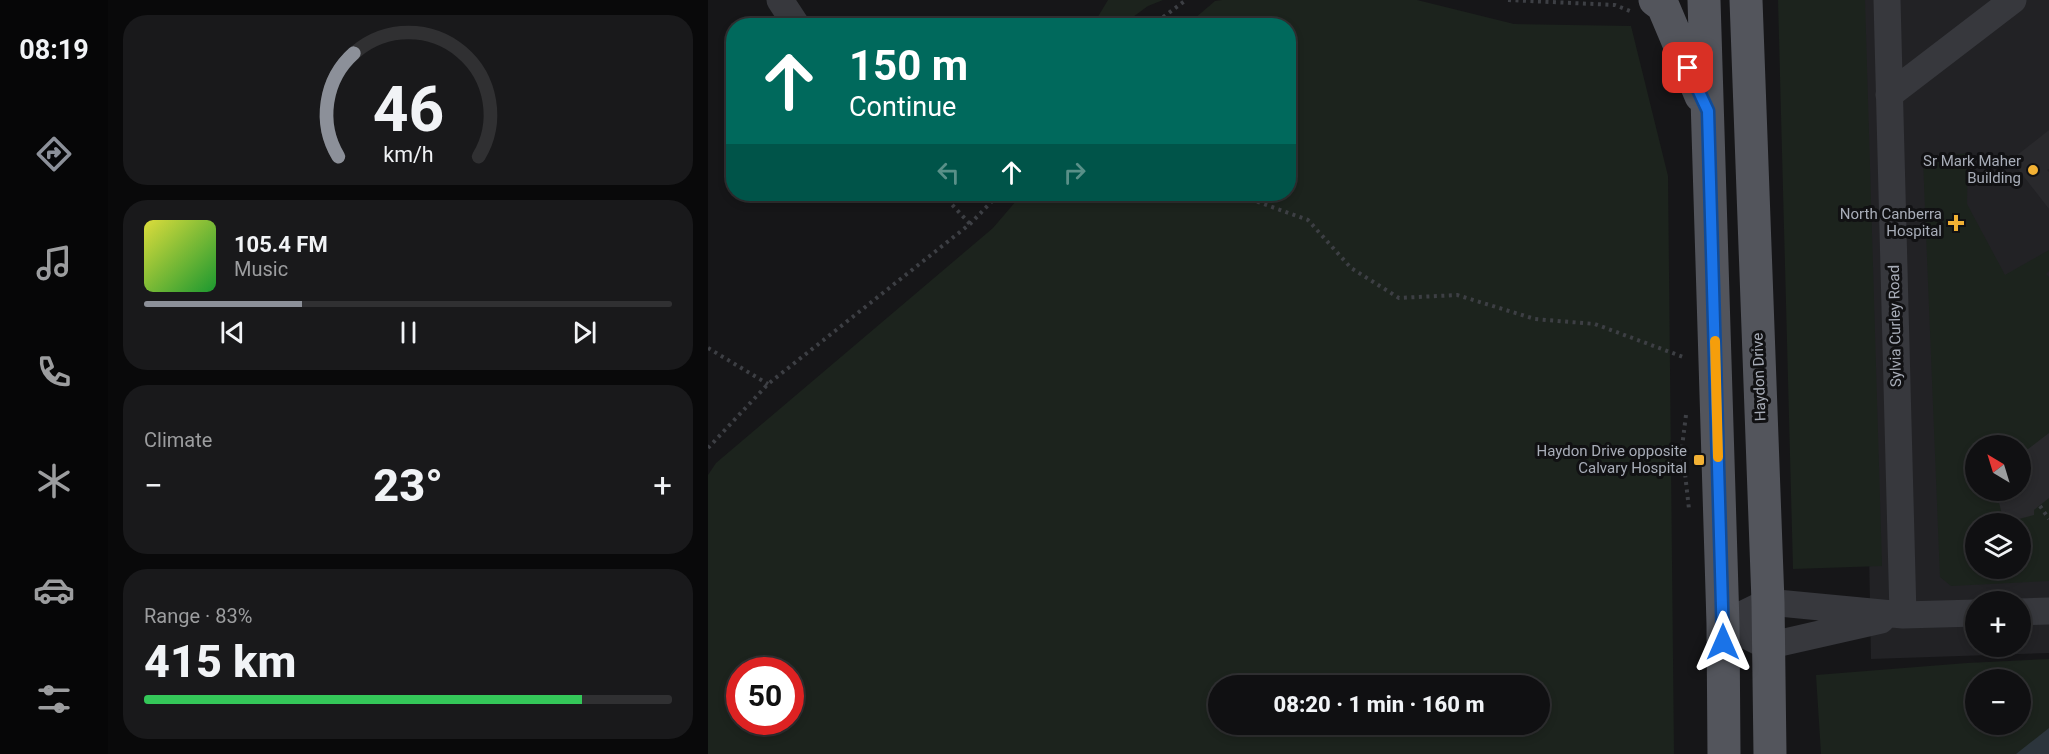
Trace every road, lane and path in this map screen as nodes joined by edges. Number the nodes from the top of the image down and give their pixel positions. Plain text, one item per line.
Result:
1 (780, 0) edge
2 (1186, 0) edge
3 (1508, 0) edge
4 (1704, 0) edge
5 (1746, 0) edge
6 (1887, 0) edge
7 (2013, 0) edge
8 (1645, 7) edge
9 (792, 18) edge
10 (1162, 18) edge
11 (1889, 95) junction
12 (1708, 111) junction
13 (949, 201) edge
14 (992, 201) edge
15 (1255, 201) edge
16 (970, 224) junction
17 (708, 348) edge
18 (1689, 359) dead end
19 (768, 384) junction
20 (708, 448) edge
21 (2040, 506) dead end
22 (2049, 519) edge
23 (1768, 602) junction
24 (2049, 611) edge
25 (2031, 612) edge
26 (1965, 613) edge
27 (1903, 615) junction
28 (1723, 624) junction
29 (1767, 646) junction
30 (1725, 754) edge
31 (1770, 754) edge

1 - 9 street
2 - 10 path
3 - 8 path
4 - 12 main road
5 - 23 main road, Haydon Drive
6 - 11 street, Sylvia Curley Road
7 - 11 street
8 - 12 main road
11 - 27 street, Sylvia Curley Road
12 - 28 main road
13 - 16 path
14 - 16 path
15 - 18 path
16 - 19 path
17 - 19 path
19 - 20 path
21 - 22 path
23 - 27 street
23 - 28 street
23 - 29 main road, Haydon Drive
24 - 25 street
26 - 27 street
27 - 29 street
28 - 29 street
28 - 30 main road
29 - 31 main road, Haydon Drive

